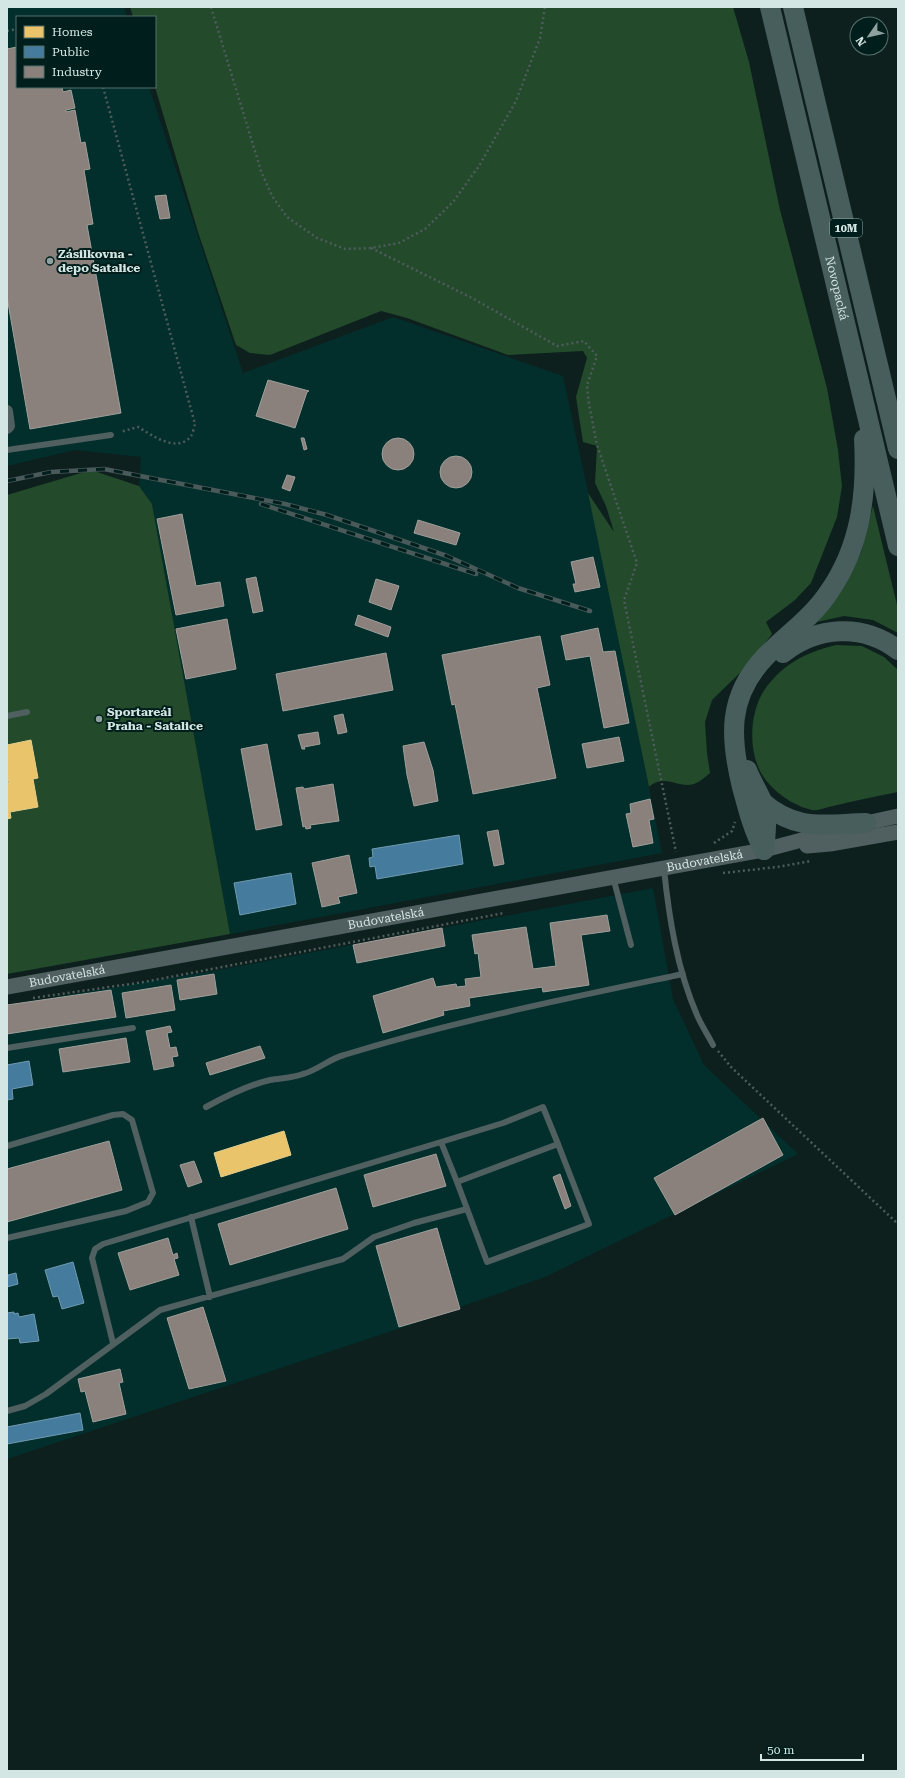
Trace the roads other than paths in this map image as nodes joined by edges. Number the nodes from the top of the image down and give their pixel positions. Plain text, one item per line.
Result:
1 (770, 7) edge
2 (793, 7) edge
3 (860, 382) junction
4 (7, 411) edge
5 (7, 428) edge
6 (110, 435) road end
7 (898, 448) edge
8 (7, 450) edge
9 (898, 546) edge
10 (898, 650) edge
11 (27, 712) dead end
12 (7, 716) edge
13 (761, 801) junction
14 (898, 816) edge
15 (866, 823) junction
16 (898, 832) edge
17 (764, 850) junction
18 (664, 868) junction
19 (614, 877) junction
20 (631, 945) dead end
21 (683, 974) junction
22 (7, 988) edge
23 (133, 1028) dead end
24 (713, 1045) road end
25 (7, 1048) edge
26 (206, 1106) dead end
27 (441, 1142) junction
28 (558, 1144) junction
29 (7, 1146) edge
30 (457, 1182) junction
31 (467, 1209) junction
32 (191, 1217) junction
33 (7, 1238) edge
34 (210, 1297) junction
35 (113, 1343) junction
36 (7, 1411) edge

1 - 3 highway, Novopacká / 10M
2 - 7 highway, Novopacká / 10M
3 - 9 highway, Novopacká / 10M
3 - 17 highway
4 - 5 street
6 - 8 lane
10 - 13 highway
11 - 12 lane
13 - 15 highway
13 - 17 highway
14 - 15 street, Budovatelská
15 - 17 street, Budovatelská
16 - 17 street, Budovatelská
17 - 18 street, Budovatelská
18 - 19 street, Budovatelská
18 - 21 lane
19 - 20 lane
19 - 22 street, Budovatelská
21 - 24 lane
21 - 26 lane
23 - 25 lane
27 - 28 lane
27 - 30 lane
27 - 32 lane
28 - 30 lane
28 - 31 lane
29 - 33 lane
30 - 31 lane
31 - 34 lane
32 - 34 lane
32 - 35 lane
34 - 35 lane
35 - 36 lane

